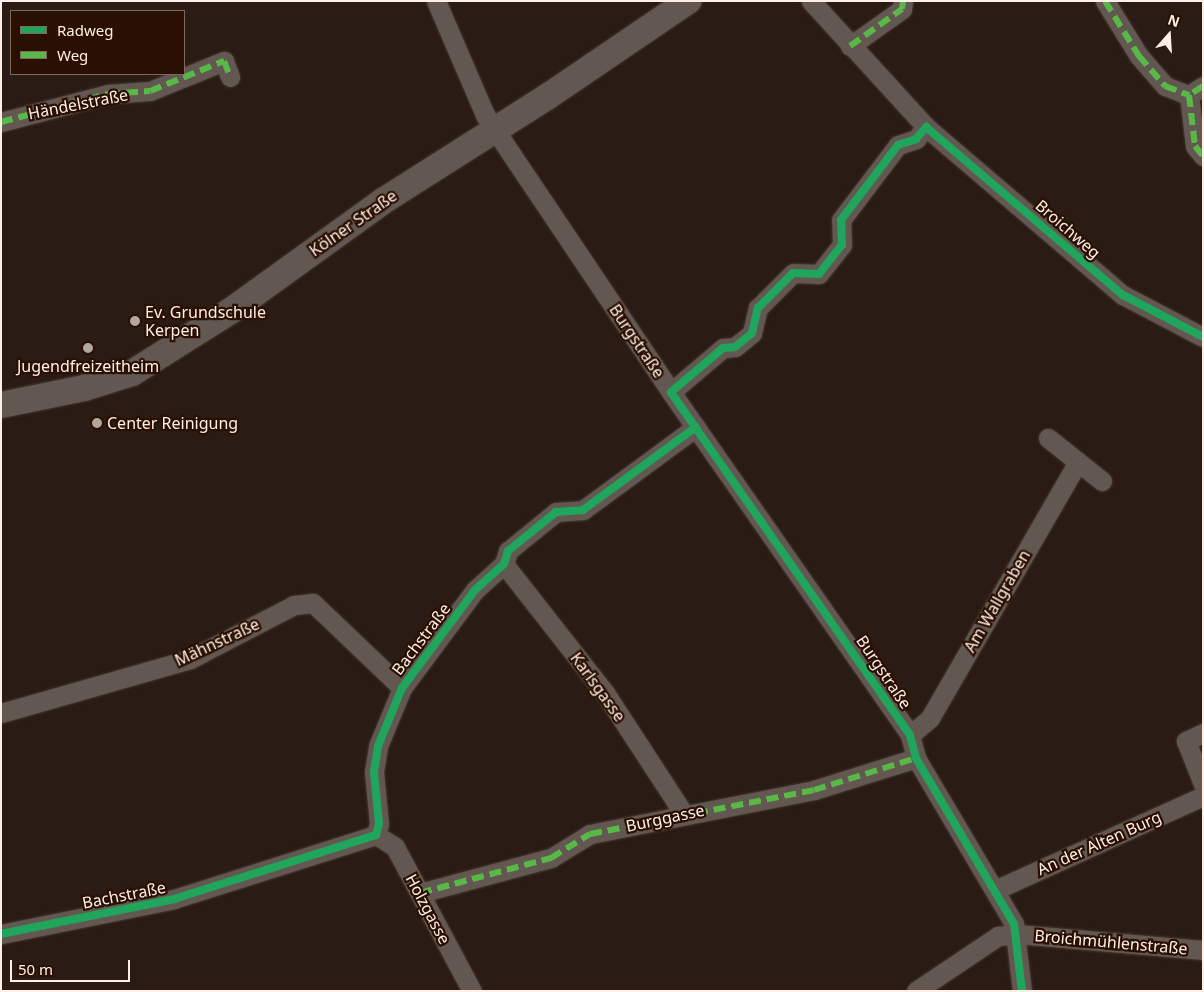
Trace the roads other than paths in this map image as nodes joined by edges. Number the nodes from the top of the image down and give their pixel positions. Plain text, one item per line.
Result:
1 (436, 1) edge
2 (688, 1) edge
3 (811, 1) edge
4 (903, 1) edge
5 (1105, 1) edge
6 (850, 46) junction
7 (230, 77) dead end
8 (1196, 91) edge
9 (1, 122) edge
10 (926, 127) junction
11 (497, 129) junction
12 (1203, 156) edge
13 (1202, 336) edge
14 (671, 392) junction
15 (1, 405) edge
16 (696, 427) junction
17 (1048, 438) dead end
18 (1078, 462) junction
19 (1102, 481) dead end
20 (504, 564) junction
21 (402, 688) junction
22 (1, 714) edge
23 (1203, 733) edge
24 (910, 735) junction
25 (916, 758) junction
26 (1203, 784) edge
27 (1203, 796) edge
28 (684, 814) junction
29 (376, 836) junction
30 (995, 890) junction
31 (420, 893) junction
32 (1, 934) edge
33 (1017, 934) junction
34 (1203, 950) edge
35 (472, 991) edge
36 (916, 991) edge
37 (1022, 991) edge

1 - 11 street, Burgstraße
2 - 11 main road, Kölner Straße
3 - 6 street, Broichweg
4 - 6 street
5 - 8 street
6 - 10 street, Broichweg
7 - 9 street, Händelstraße
8 - 12 street
10 - 13 street, Broichweg
10 - 14 street
11 - 14 street, Burgstraße
11 - 15 main road, Kölner Straße
14 - 16 street, Burgstraße
16 - 20 street, Bachstraße
16 - 24 street, Burgstraße
17 - 18 street
18 - 19 street
18 - 24 street, Am Wallgraben
20 - 21 street, Bachstraße
20 - 28 street, Karlsgasse
21 - 22 street, Mähnstraße
21 - 29 street, Bachstraße
23 - 26 street
24 - 25 street, Burgstraße
25 - 28 street, Burggasse
25 - 30 street, Burgstraße
27 - 30 street, An der Alten Burg
28 - 31 street, Burggasse
29 - 31 street, Holzgasse
29 - 32 street, Bachstraße
30 - 33 street, Burgstraße
31 - 35 street, Holzgasse
33 - 34 street, Broichmühlenstraße
33 - 36 street, Broichmühlenstraße
33 - 37 street, Burgstraße

